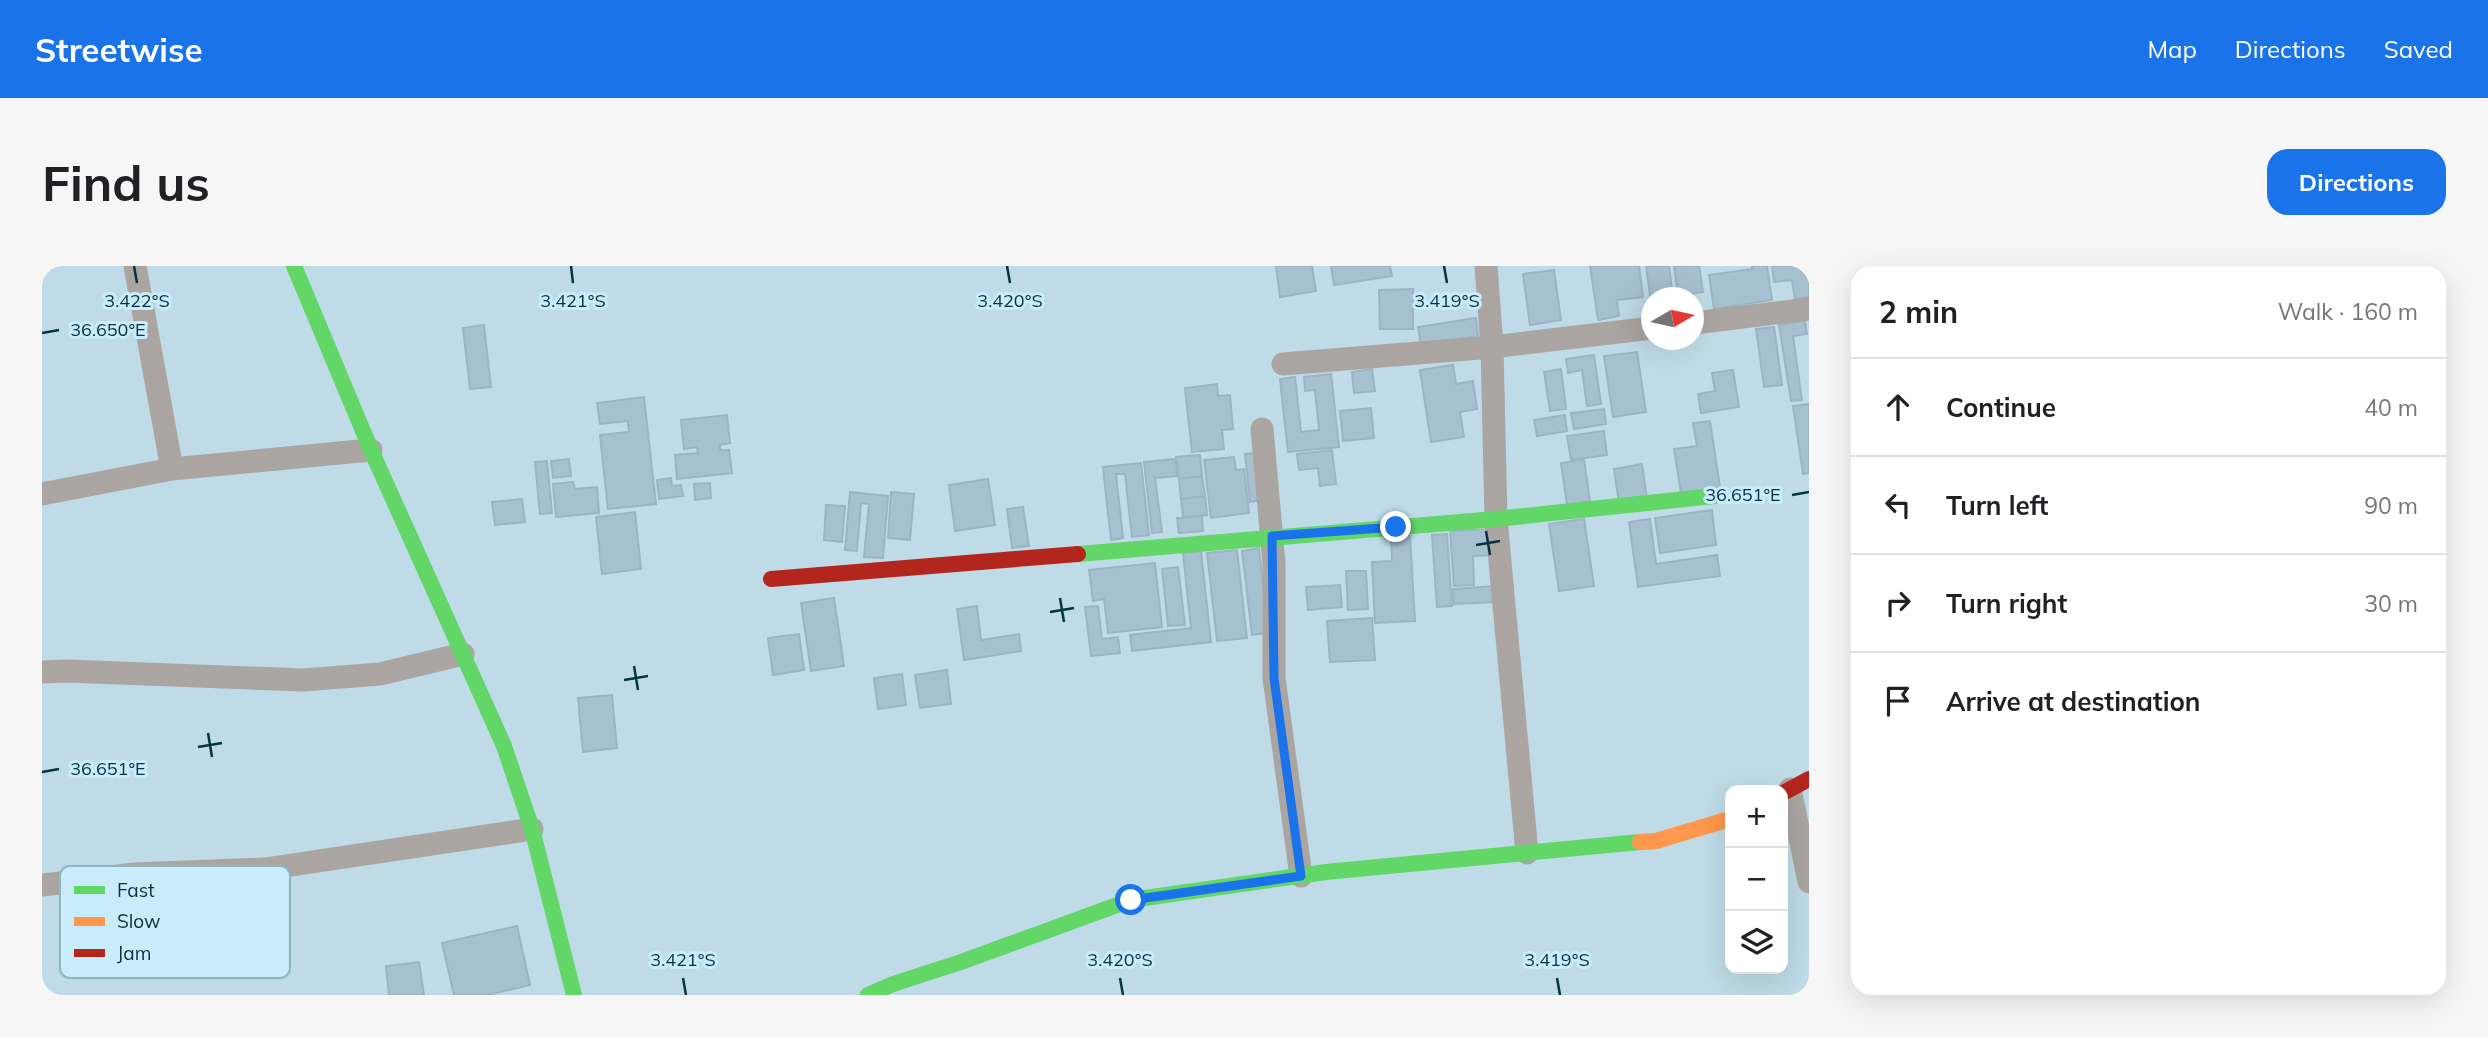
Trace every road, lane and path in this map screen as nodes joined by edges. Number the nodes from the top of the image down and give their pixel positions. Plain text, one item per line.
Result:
1 (135, 266) edge
2 (294, 266) edge
3 (1486, 266) edge
4 (1809, 309) edge
5 (1704, 322) edge
6 (1641, 329) edge
7 (1492, 347) junction
8 (1283, 364) dead end
9 (1262, 429) dead end
10 (371, 450) junction
11 (172, 469) junction
12 (42, 494) edge
13 (1714, 496) dead end
14 (1496, 519) junction
15 (1272, 536) junction
16 (771, 579) dead end
17 (463, 654) junction
18 (42, 672) edge
19 (1794, 787) edge
20 (1725, 820) edge
21 (532, 829) junction
22 (1527, 853) junction
23 (285, 866) edge
24 (1301, 876) junction
25 (1809, 882) edge
26 (60, 883) edge
27 (42, 885) edge
28 (574, 995) edge
29 (868, 995) edge

1 - 11 street
2 - 10 street
3 - 7 street
4 - 5 street
6 - 7 street
7 - 8 street
7 - 14 street
9 - 15 street
10 - 11 street
10 - 17 street
11 - 12 street
13 - 14 street
14 - 15 street
14 - 22 street
15 - 16 street
15 - 24 street
17 - 18 street
17 - 21 street
19 - 25 street
20 - 22 street
21 - 23 street
21 - 28 street
22 - 24 street
24 - 29 street
26 - 27 street

